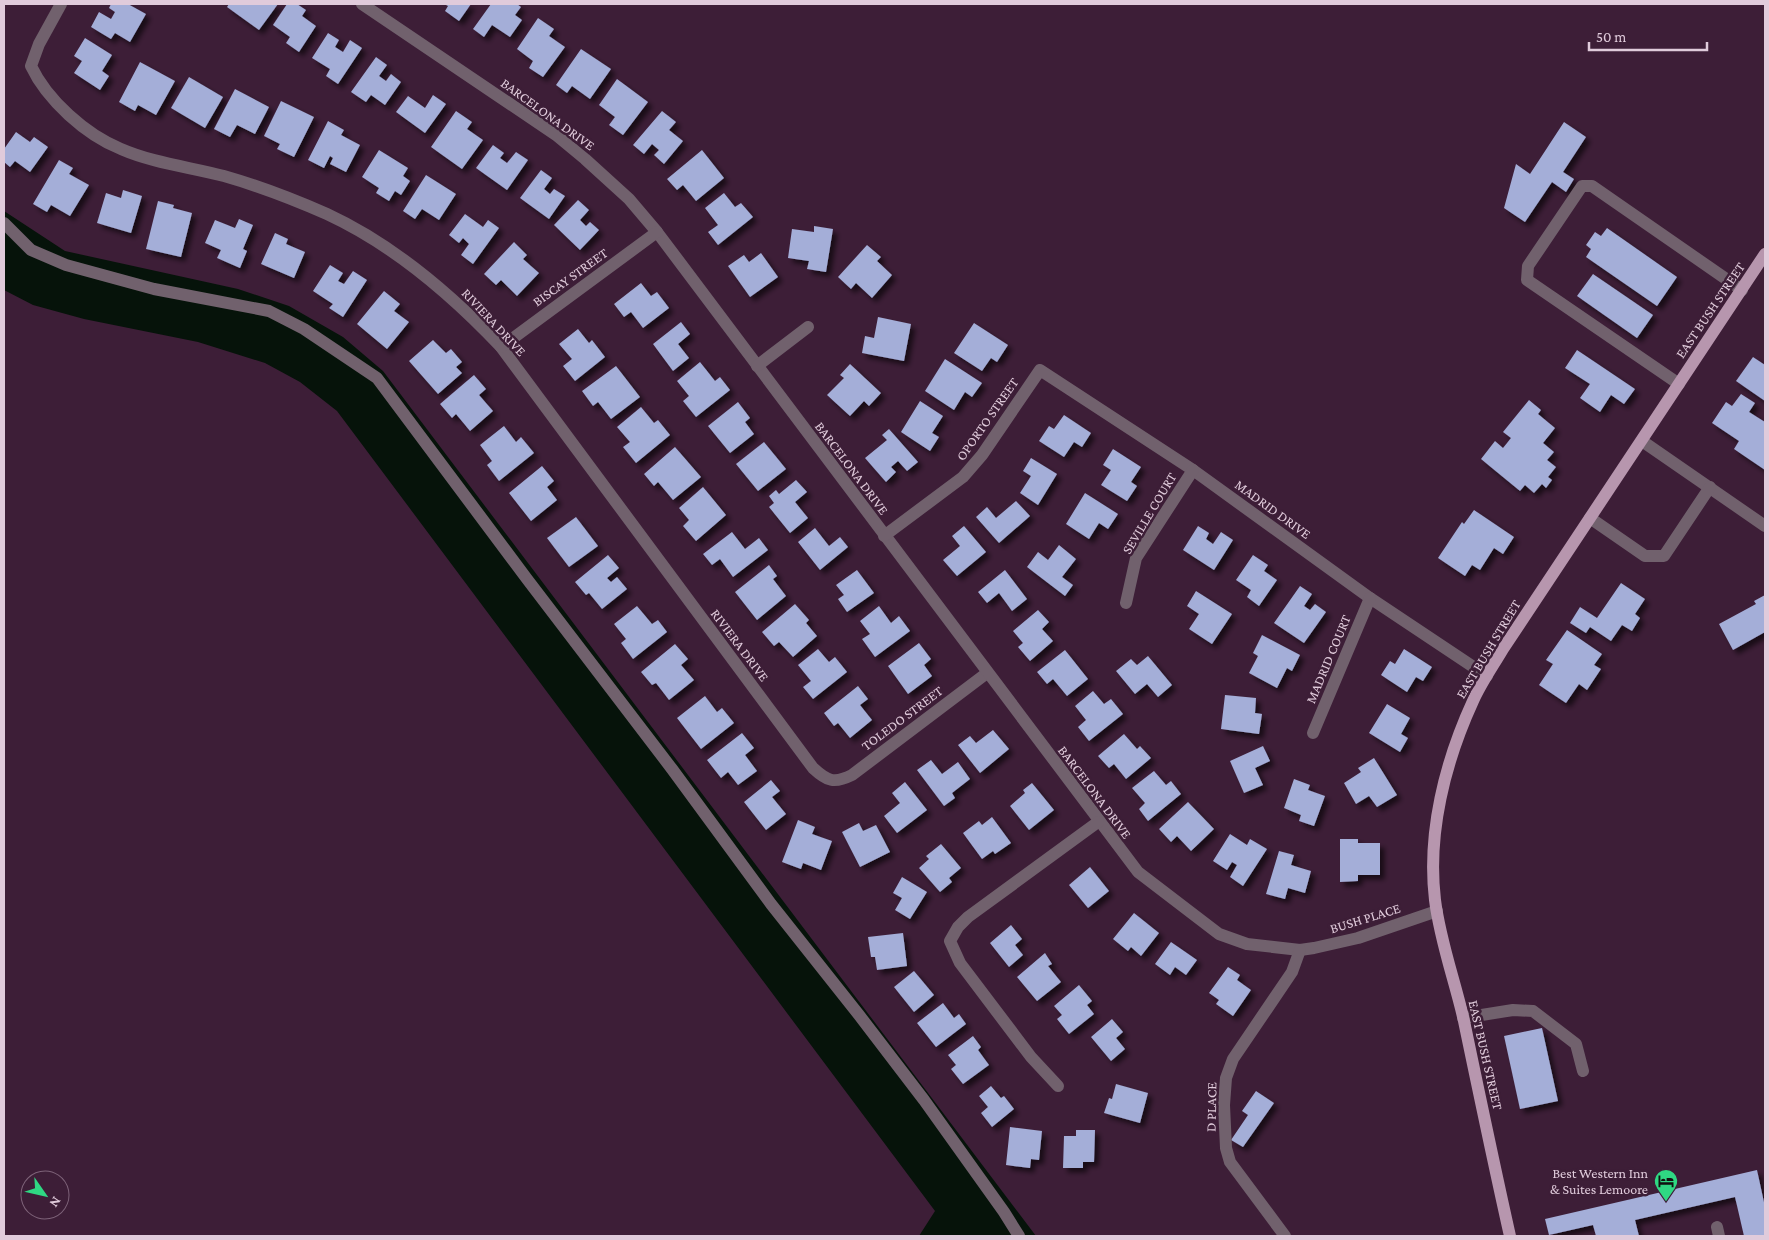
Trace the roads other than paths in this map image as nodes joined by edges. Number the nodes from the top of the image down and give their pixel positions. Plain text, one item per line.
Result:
1 (61, 4) edge
2 (362, 4) edge
3 (4, 223) edge
4 (657, 232) junction
5 (1765, 254) edge
6 (1742, 290) junction
7 (808, 327) dead end
8 (501, 347) junction
9 (757, 366) junction
10 (1040, 370) joint
11 (1679, 384) junction
12 (1642, 441) junction
13 (1193, 470) junction
14 (1710, 488) junction
15 (1590, 518) junction
16 (1765, 526) edge
17 (884, 536) junction
18 (1370, 598) junction
19 (1126, 602) dead end
20 (987, 673) junction
21 (1487, 676) junction
22 (1313, 733) dead end
23 (831, 781) joint
24 (1098, 822) junction
25 (1437, 911) junction
26 (1300, 950) junction
27 (1463, 1018) junction
28 (1583, 1071) dead end
29 (1058, 1086) dead end
30 (1019, 1236) edge
31 (1285, 1236) edge
32 (1510, 1236) edge

1 - 8 street, RIVIERA DRIVE
2 - 4 street, BARCELONA DRIVE
3 - 30 street
4 - 8 street, BISCAY STREET
4 - 9 street, BARCELONA DRIVE
5 - 6 main road, EAST BUSH STREET
6 - 11 main road, EAST BUSH STREET
6 - 11 street
7 - 9 street
8 - 23 street, RIVIERA DRIVE
9 - 17 street, BARCELONA DRIVE
10 - 13 street, MADRID DRIVE
10 - 17 street, OPORTO STREET
11 - 12 main road, EAST BUSH STREET
12 - 14 street
12 - 15 main road, EAST BUSH STREET
13 - 18 street, MADRID DRIVE
13 - 19 street, SEVILLE COURT
14 - 15 street
14 - 16 street
15 - 21 main road, EAST BUSH STREET
17 - 20 street, BARCELONA DRIVE
18 - 21 street, MADRID DRIVE
18 - 22 street, MADRID COURT
20 - 23 street, TOLEDO STREET
20 - 24 street, BARCELONA DRIVE
21 - 25 main road, EAST BUSH STREET
24 - 26 street, BARCELONA DRIVE
24 - 29 street
25 - 26 street, BUSH PLACE
25 - 27 main road, EAST BUSH STREET
26 - 31 street, D PLACE
27 - 28 street
27 - 32 main road, EAST BUSH STREET

